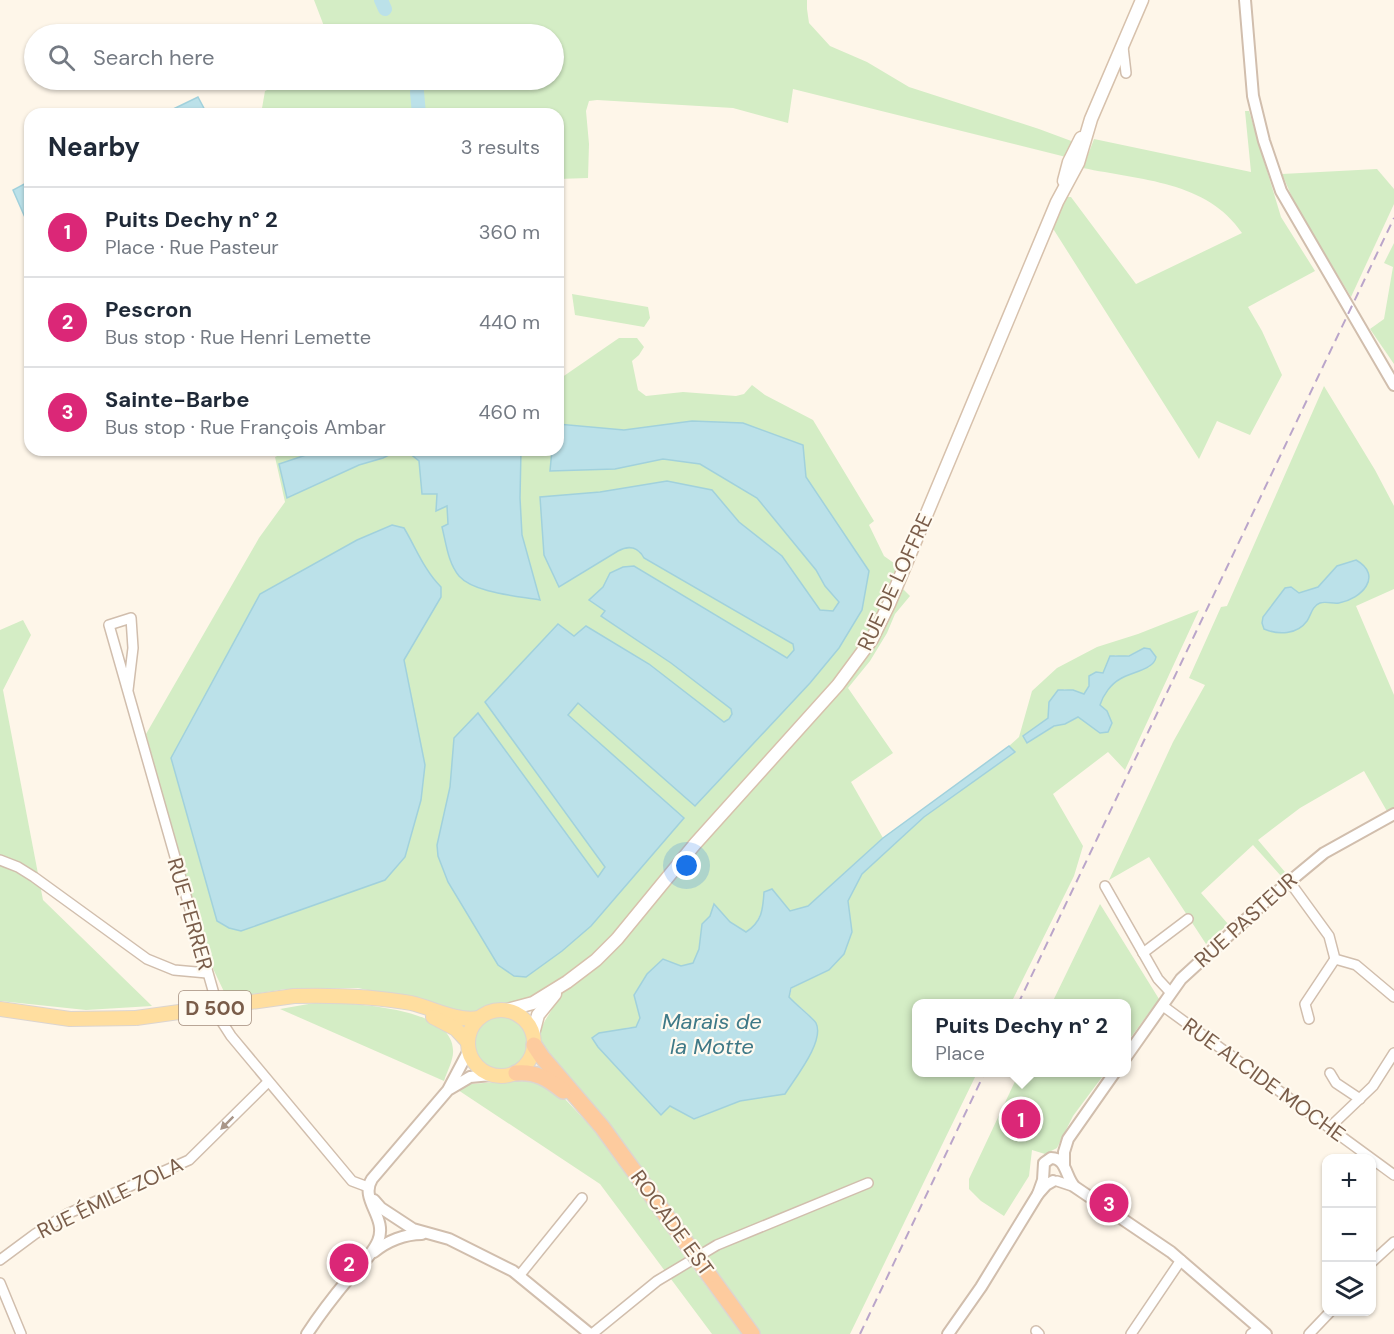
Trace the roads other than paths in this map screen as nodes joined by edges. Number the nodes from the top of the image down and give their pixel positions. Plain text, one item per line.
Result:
1 (1142, 0) edge
2 (1245, 0) edge
3 (1122, 45) junction
4 (1126, 73) dead end
5 (1394, 385) edge
6 (128, 690) junction
7 (1394, 814) edge
8 (0, 860) edge
9 (1288, 881) junction
10 (1105, 886) dead end
11 (1188, 919) dead end
12 (1143, 953) junction
13 (1335, 959) junction
14 (207, 973) junction
15 (567, 982) junction
16 (1171, 993) junction
17 (1394, 997) edge
18 (382, 1000) junction
19 (1163, 1006) junction
20 (0, 1009) edge
21 (507, 1010) junction
22 (479, 1018) junction
23 (1309, 1018) dead end
24 (534, 1040) junction
25 (468, 1046) junction
26 (1131, 1051) edge
27 (1394, 1053) edge
28 (516, 1073) junction
29 (1330, 1073) dead end
30 (491, 1075) junction
31 (1111, 1077) edge
32 (268, 1082) junction
33 (448, 1090) junction
34 (1360, 1099) junction
35 (591, 1114) junction
36 (1329, 1127) junction
37 (1068, 1139) junction
38 (1049, 1159) junction
39 (1057, 1175) junction
40 (1394, 1175) edge
41 (868, 1183) dead end
42 (368, 1186) junction
43 (582, 1198) dead end
44 (399, 1219) junction
45 (379, 1229) junction
46 (435, 1235) junction
47 (397, 1239) junction
48 (1394, 1242) edge
49 (1376, 1258) edge
50 (0, 1260) edge
51 (1181, 1260) junction
52 (363, 1261) junction
53 (519, 1276) junction
54 (0, 1283) edge
55 (1325, 1316) edge
56 (1259, 1332) edge
57 (20, 1334) edge
58 (307, 1334) edge
59 (591, 1334) edge
60 (752, 1334) edge
61 (948, 1334) edge
62 (1131, 1334) edge
63 (1309, 1334) edge

1 - 3 main road, RUE DE LOFFRE
2 - 5 street
3 - 4 street
3 - 15 main road, RUE DE LOFFRE
6 - 6 street, RUE FERRER
6 - 14 street, RUE FERRER
7 - 9 street, RUE PASTEUR
8 - 14 street
9 - 13 street
9 - 16 street, RUE PASTEUR
10 - 12 street
11 - 12 street
12 - 16 street
13 - 17 street
13 - 23 street
14 - 32 street, RUE FERRER
15 - 21 main road, RUE DE LOFFRE
15 - 24 main road, RUE DE LOFFRE
16 - 19 street, RUE PASTEUR
18 - 20 main road, D 500, bridge
18 - 22 main road, D 500
18 - 25 main road, D 500
19 - 26 street, RUE PASTEUR
19 - 36 street, RUE ALCIDE MOCHE
21 - 22 main road
21 - 24 main road
22 - 25 main road
24 - 28 main road
24 - 35 highway
25 - 30 main road
25 - 33 street
27 - 34 street
28 - 30 main road
28 - 35 highway
29 - 34 street
30 - 33 street
31 - 37 street
32 - 42 street, RUE FERRER
32 -> 50 street, RUE ÉMILE ZOLA
33 - 42 street
34 - 36 street
35 - 60 highway, ROCADE EST, bridge
36 - 40 street, RUE ALCIDE MOCHE
37 - 38 street
37 - 39 street
38 - 39 street
38 - 39 street
39 - 51 street
39 - 61 street
41 - 59 street
42 - 44 street
42 - 45 street
43 - 53 street
44 - 45 street
44 - 46 street
44 - 47 street
45 - 47 street
45 - 52 street
46 - 47 street
46 - 53 street
47 - 52 street
48 - 49 street
51 - 56 street
51 - 62 street
52 - 58 street
53 - 59 street
54 - 57 street
55 - 63 street

